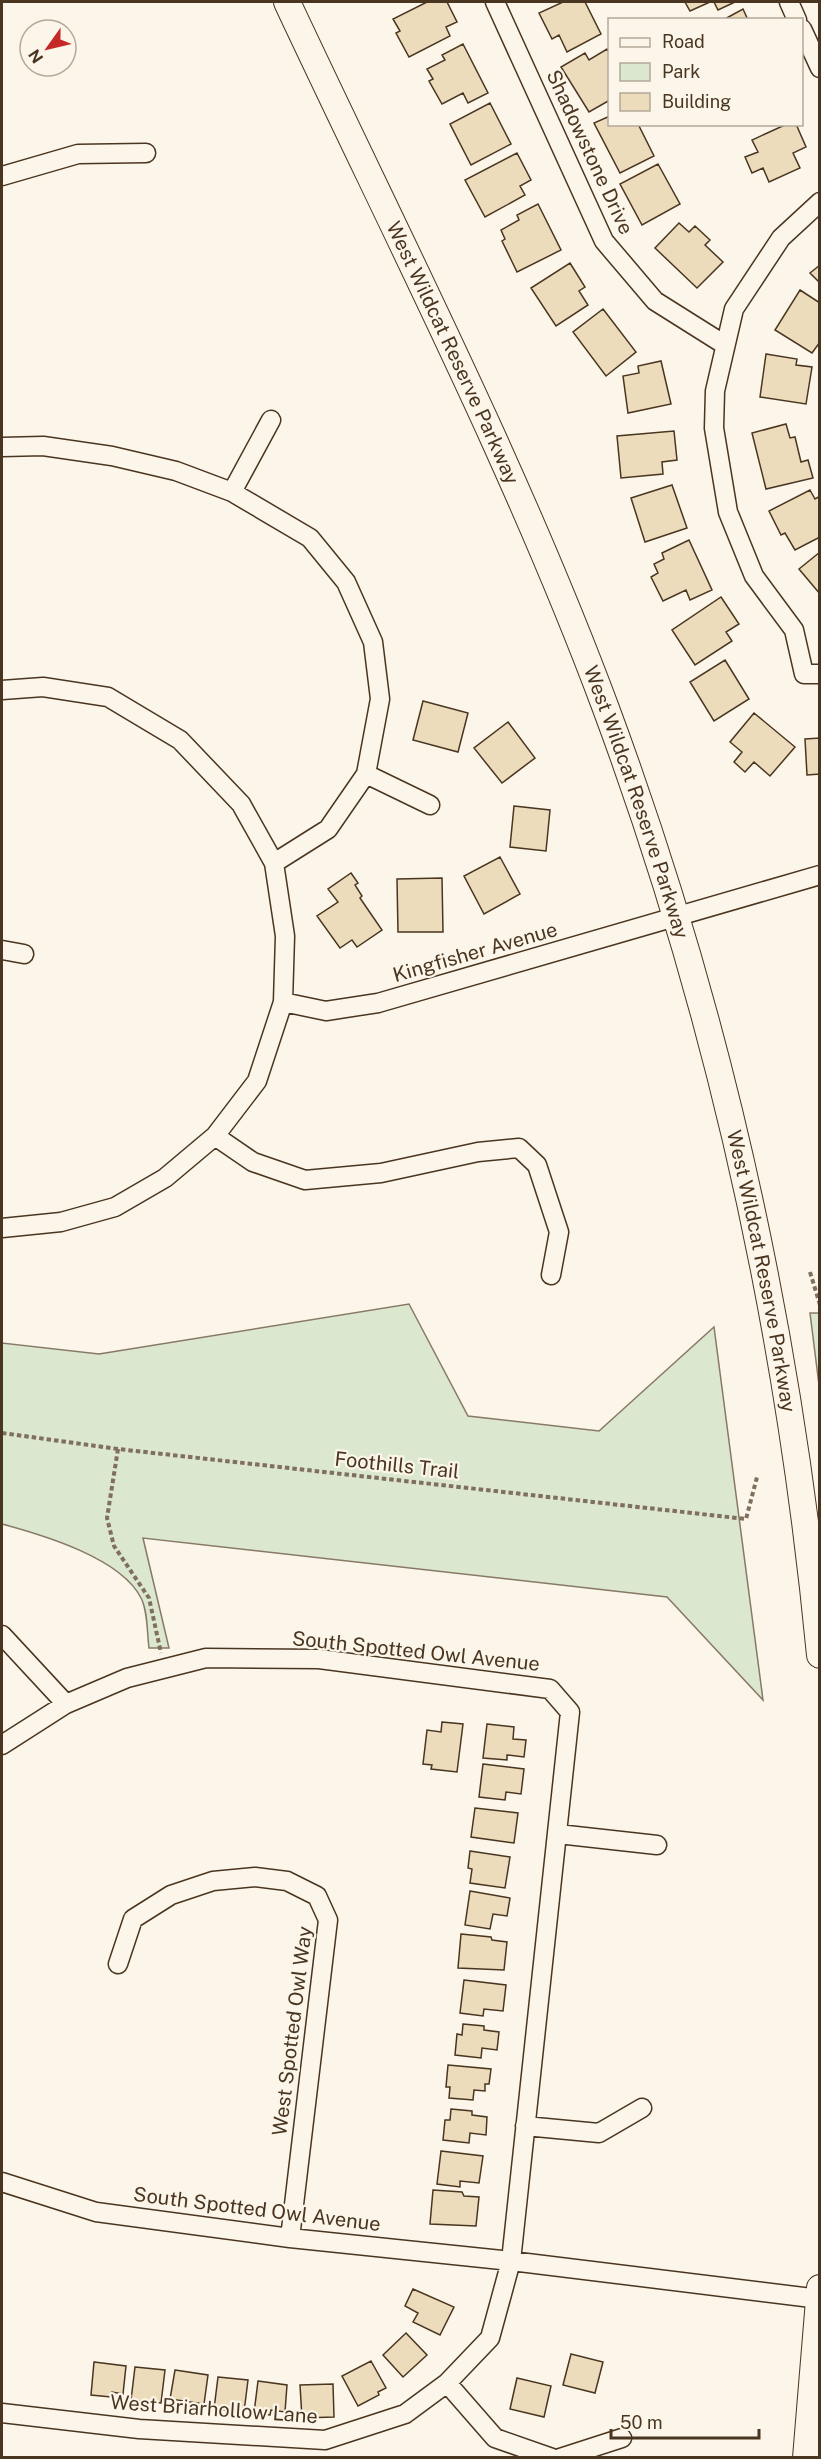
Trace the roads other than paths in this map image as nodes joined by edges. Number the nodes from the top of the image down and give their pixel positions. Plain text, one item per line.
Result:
1 (287, 2) edge
2 (495, 2) edge
3 (789, 2) edge
4 (796, 18) edge
5 (803, 33) edge
6 (819, 68) edge
7 (146, 153) dead end
8 (2, 176) edge
9 (819, 202) edge
10 (725, 345) junction
11 (271, 420) dead end
12 (2, 447) edge
13 (232, 492) junction
14 (819, 674) edge
15 (2, 690) edge
16 (366, 774) junction
17 (430, 805) dead end
18 (274, 863) junction
19 (819, 875) edge
20 (677, 918) junction
21 (2, 950) edge
22 (24, 954) dead end
23 (283, 1002) junction
24 (215, 1136) junction
25 (2, 1228) edge
26 (551, 1275) dead end
27 (2, 1635) edge
28 (819, 1655) edge
29 (66, 1704) junction
30 (2, 1745) edge
31 (558, 1834) junction
32 (657, 1845) dead end
33 (118, 1964) dead end
34 (642, 2108) dead end
35 (525, 2126) junction
36 (2, 2182) edge
37 (291, 2238) junction
38 (511, 2261) junction
39 (819, 2288) edge
40 (819, 2299) edge
41 (447, 2383) junction
42 (2, 2413) edge
43 (622, 2438) dead end
44 (552, 2457) edge
45 (560, 2457) edge
46 (806, 2457) edge

1 - 20 main road, West Wildcat Reserve Parkway
2 - 10 street, Shadowstone Drive
3 - 4 street
5 - 6 street
7 - 8 street
9 - 10 street
10 - 14 street
11 - 13 street
12 - 13 street
13 - 16 street
15 - 18 street
16 - 17 street
16 - 18 street
18 - 23 street
19 - 20 street, Kingfisher Avenue
20 - 23 street, Kingfisher Avenue
20 - 28 main road, West Wildcat Reserve Parkway
21 - 22 street
23 - 24 street
24 - 25 street
24 - 26 street
27 - 29 street
29 - 30 street, South Spotted Owl Avenue
29 - 31 street, South Spotted Owl Avenue
31 - 32 street
31 - 35 street, South Spotted Owl Avenue
33 - 37 street, West Spotted Owl Way
34 - 35 street
35 - 38 street, South Spotted Owl Avenue
36 - 37 street, South Spotted Owl Avenue
37 - 38 street, South Spotted Owl Avenue
38 - 40 street, South Spotted Owl Avenue
38 - 41 street, West Briarhollow Lane
39 - 40 main road
40 - 46 main road
41 - 42 street, West Briarhollow Lane
41 - 44 street
43 - 45 street

